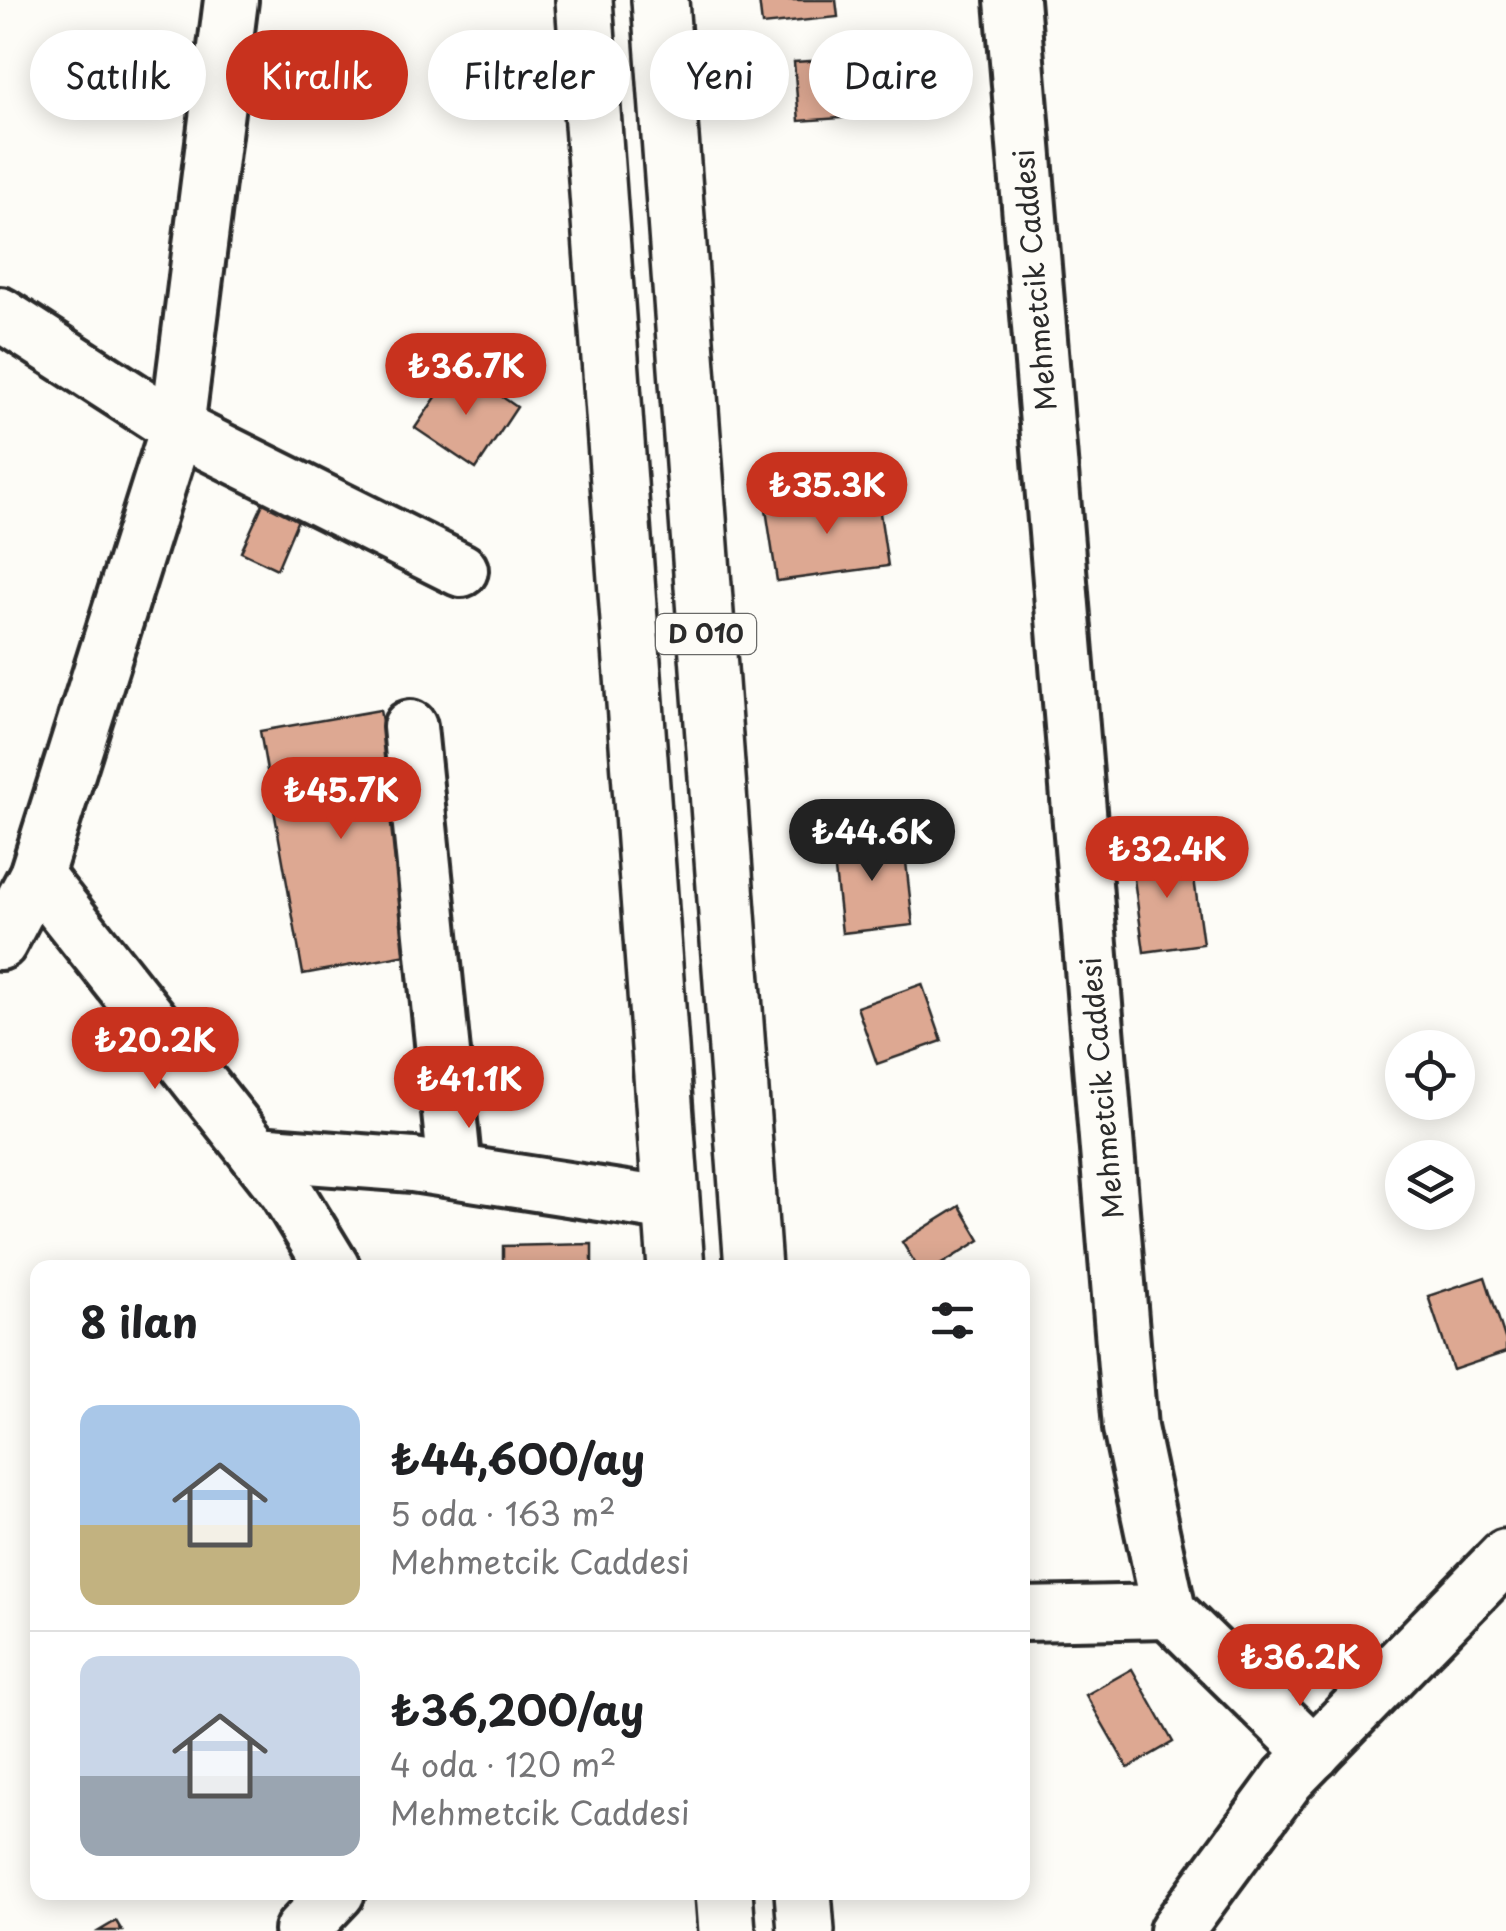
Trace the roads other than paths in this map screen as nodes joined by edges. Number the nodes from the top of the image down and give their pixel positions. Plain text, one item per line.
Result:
1 (231, 0) edge
2 (584, 0) edge
3 (660, 0) edge
4 (1012, 0) edge
5 (0, 314) edge
6 (177, 428) junction
7 (461, 570) dead end
8 (410, 727) dead end
9 (36, 875) junction
10 (0, 943) edge
11 (256, 1153) junction
12 (455, 1171) junction
13 (671, 1205) junction
14 (329, 1260) edge
15 (675, 1260) edge
16 (752, 1260) edge
17 (1506, 1556) edge
18 (1169, 1611) junction
19 (1030, 1614) edge
20 (1314, 1753) junction
21 (330, 1900) edge
22 (725, 1900) edge
23 (804, 1900) edge
24 (301, 1931) edge
25 (727, 1931) edge
26 (806, 1931) edge
27 (1176, 1931) edge

1 - 6 street
2 - 13 highway, D 010
3 - 16 highway, D 010
4 - 18 street, Mehmetcik Caddesi
5 - 6 street
6 - 7 street
6 - 9 street
8 - 12 street
9 - 10 street
9 - 11 street
11 - 12 street
11 - 14 street
12 - 13 street
13 - 15 highway, D 010
17 - 20 street
18 - 19 street
18 - 20 street
20 - 27 street
21 - 24 street
22 - 25 highway
23 - 26 highway

